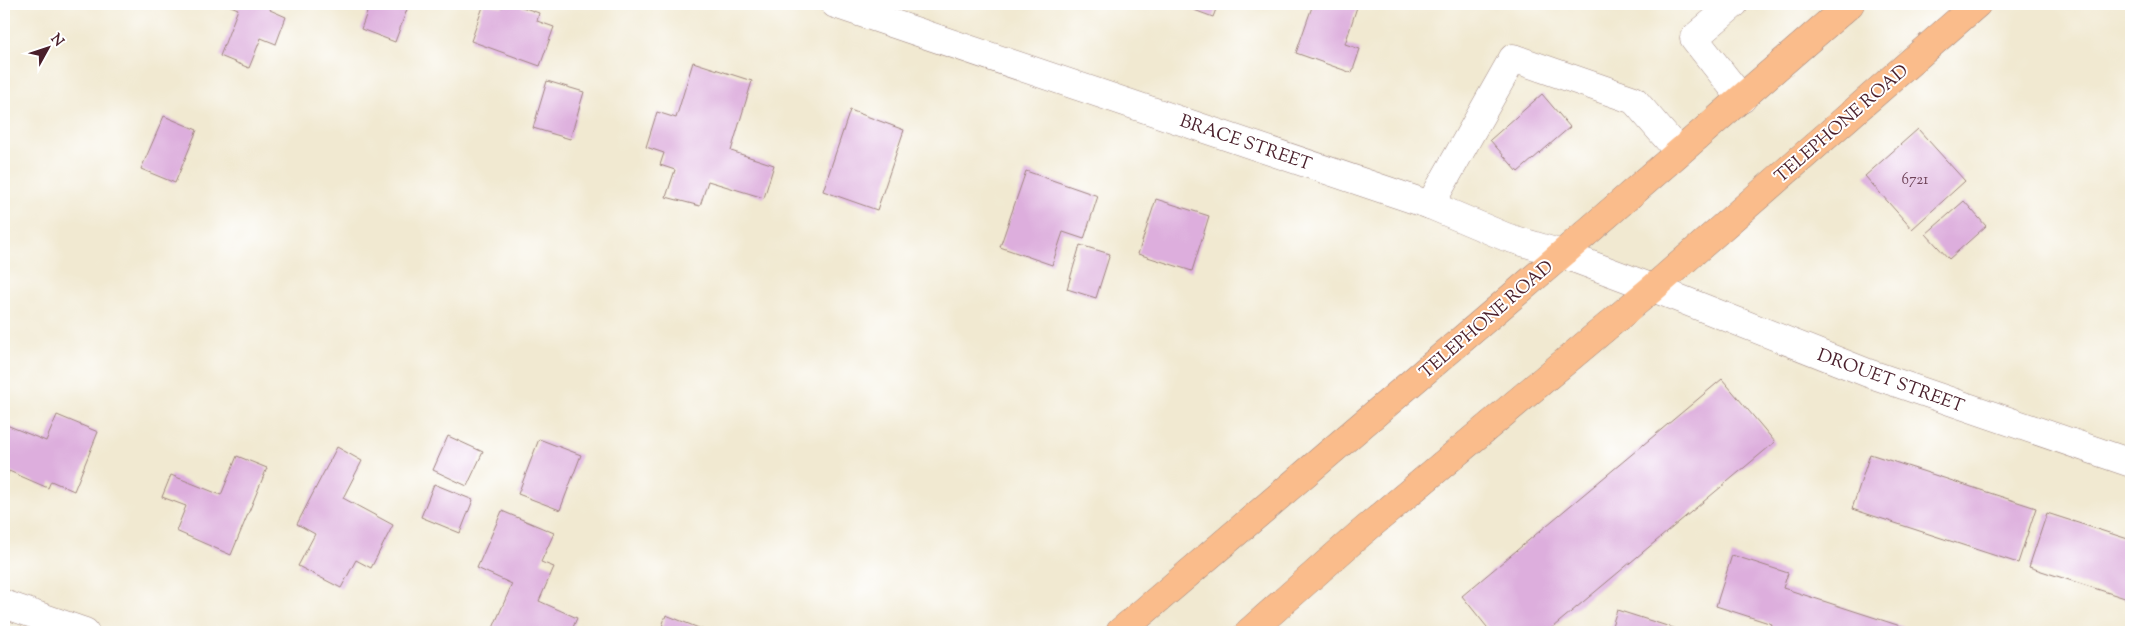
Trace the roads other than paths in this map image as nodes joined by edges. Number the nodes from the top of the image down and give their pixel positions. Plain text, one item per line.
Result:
1 (835, 4) edge
2 (1734, 4) edge
3 (1850, 4) edge
4 (1977, 4) edge
5 (1742, 99) junction
6 (1679, 152) junction
7 (1430, 205) junction
8 (1562, 254) junction
9 (1653, 288) junction
10 (2131, 463) edge
11 (4, 604) edge
12 (85, 632) edge
13 (1120, 632) edge
14 (1249, 632) edge

1 - 7 street, BRACE STREET
2 - 5 street
3 - 5 main road, TELEPHONE ROAD
4 - 9 main road, TELEPHONE ROAD
5 - 6 main road, TELEPHONE ROAD
6 - 7 street
6 - 8 main road, TELEPHONE ROAD
7 - 8 street, BRACE STREET
8 - 9 street, BRACE STREET
8 - 13 main road, TELEPHONE ROAD
9 - 10 street, DROUET STREET
9 - 14 main road, TELEPHONE ROAD
11 - 12 street

